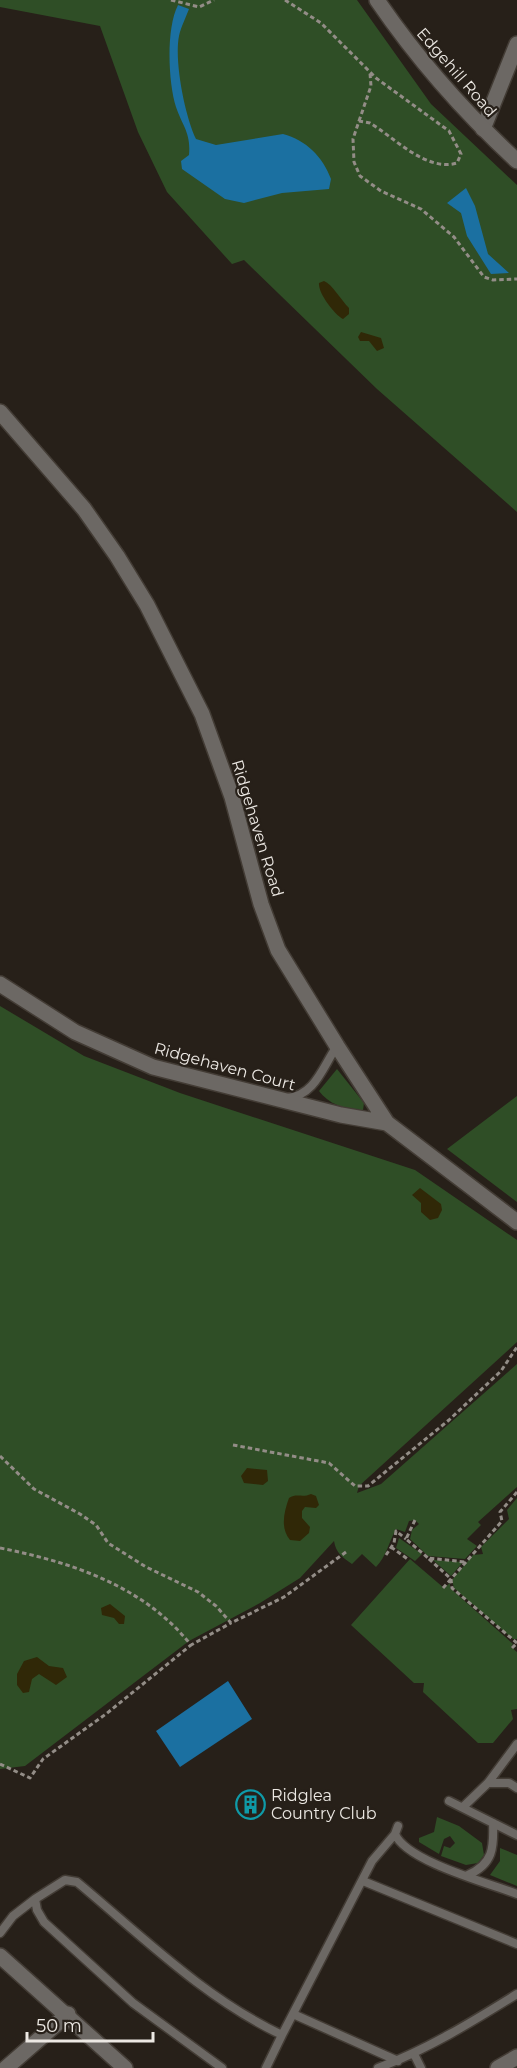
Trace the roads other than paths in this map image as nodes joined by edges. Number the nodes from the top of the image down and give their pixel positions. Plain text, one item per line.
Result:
1 (377, 0) edge
2 (517, 44) edge
3 (483, 129) junction
4 (517, 161) edge
5 (0, 412) edge
6 (0, 984) edge
7 (337, 1046) junction
8 (278, 1099) junction
9 (387, 1123) junction
10 (517, 1222) edge
11 (517, 1744) edge
12 (488, 1784) junction
13 (517, 1788) edge
14 (448, 1801) dead end
15 (463, 1807) junction
16 (493, 1823) junction
17 (517, 1835) edge
18 (468, 1875) junction
19 (363, 1881) junction
20 (517, 1894) edge
21 (35, 1899) junction
22 (0, 1933) edge
23 (517, 1944) edge
24 (0, 1956) edge
25 (517, 1994) edge
26 (68, 2014) junction
27 (293, 2014) junction
28 (282, 2035) junction
29 (414, 2054) junction
30 (517, 2057) edge
31 (398, 2061) junction
32 (6, 2068) edge
33 (125, 2068) edge
34 (222, 2068) edge
35 (266, 2068) edge
36 (378, 2068) edge
37 (421, 2068) edge
38 (498, 2068) edge

1 - 3 street, Edgehill Road
2 - 3 street
3 - 4 street, Edgehill Road
5 - 7 street, Ridgehaven Road
6 - 8 street, Ridgehaven Court
7 - 8 lane
7 - 9 street, Ridgehaven Road
8 - 9 street, Ridgehaven Court
9 - 10 street, Ridgehaven Road
11 - 12 lane
12 - 13 lane
12 - 15 lane
14 - 15 lane
15 - 16 lane
16 - 17 lane
16 - 18 lane
18 - 19 lane
18 - 20 lane
19 - 23 lane
19 - 27 lane
21 - 22 lane
21 - 28 lane
21 - 34 lane
24 - 26 street
25 - 29 lane
26 - 32 street
26 - 33 street
27 - 28 lane
27 - 31 lane
28 - 35 lane
29 - 31 lane
29 - 37 lane
30 - 38 street
31 - 36 lane

